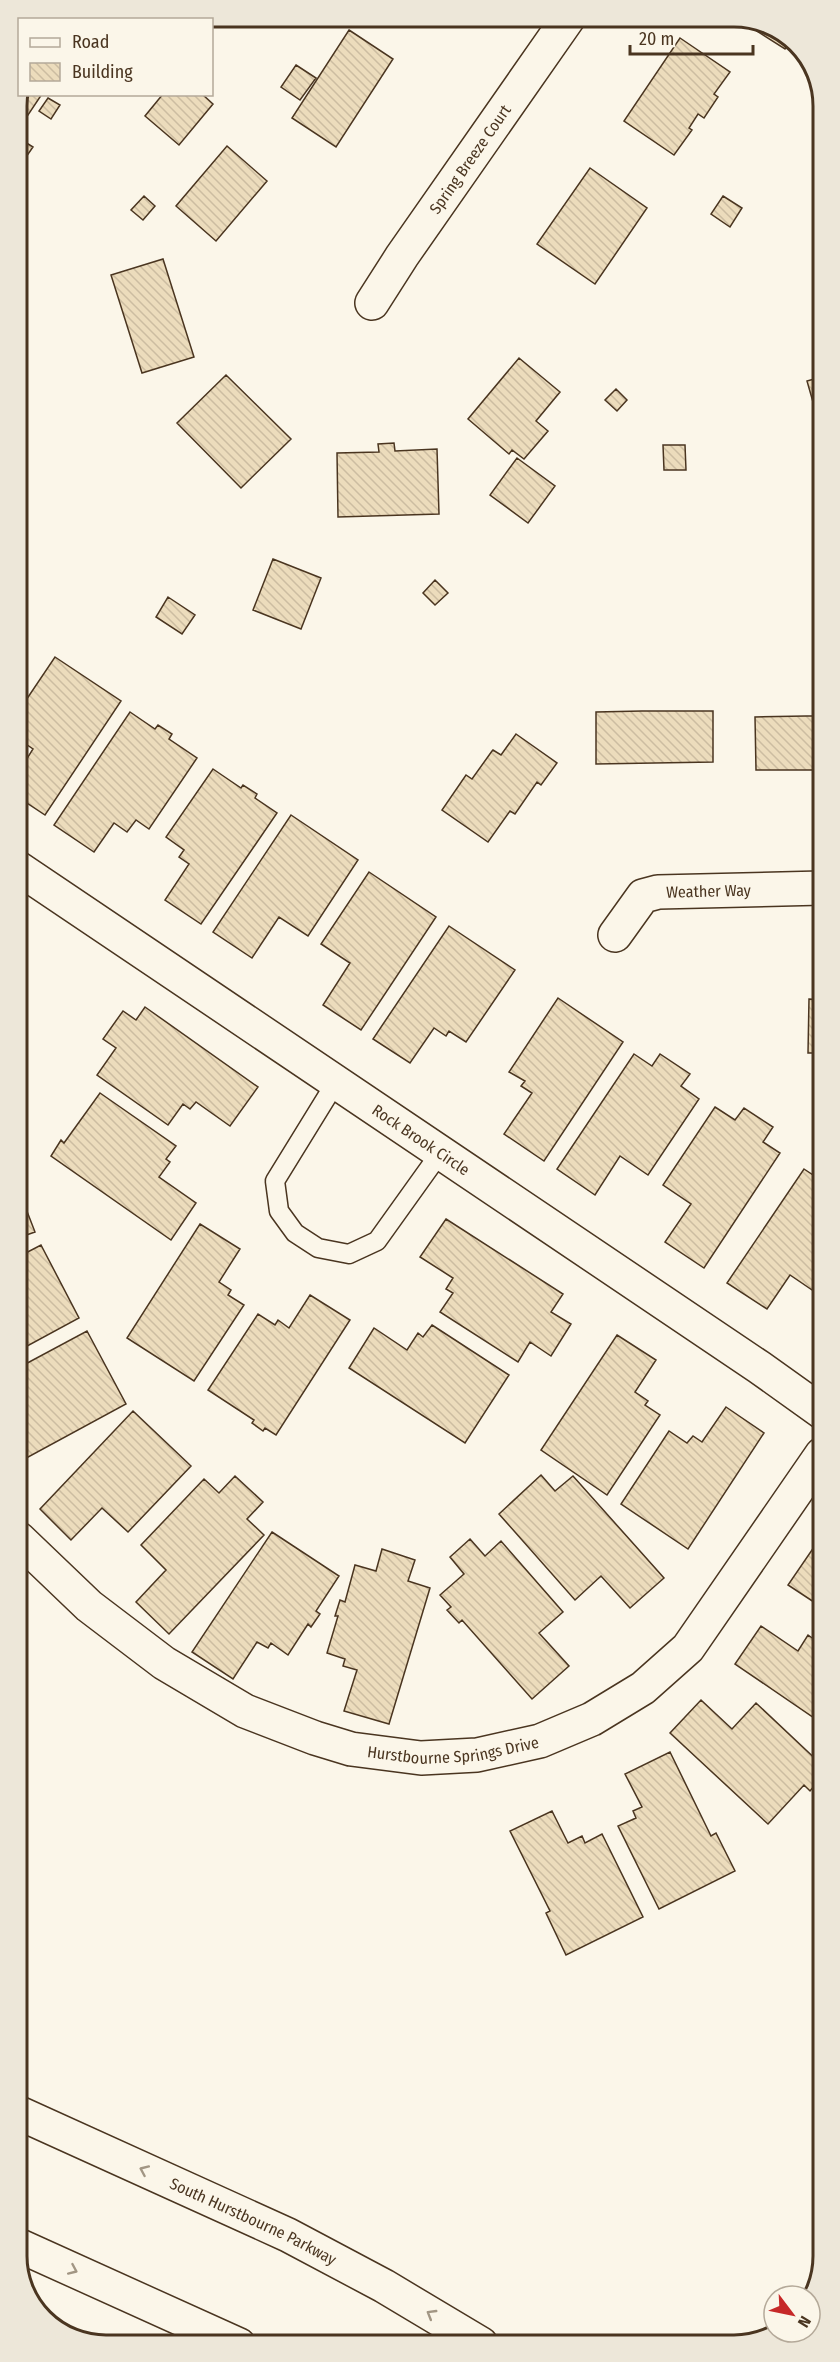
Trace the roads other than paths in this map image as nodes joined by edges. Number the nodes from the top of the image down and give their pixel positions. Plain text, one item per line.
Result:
1 (562, 27) edge
2 (372, 303) dead end
3 (27, 874) edge
4 (813, 888) edge
5 (615, 935) dead end
6 (336, 1083) junction
7 (440, 1153) junction
8 (813, 1406) edge
9 (813, 1467) edge
10 (27, 1547) edge
11 (27, 2117) edge
12 (27, 2249) edge
13 (217, 2335) edge
14 (466, 2335) edge

1 - 2 street, Spring Breeze Court
3 - 6 street, Rock Brook Circle
4 - 5 street, Weather Way
6 - 7 street, Rock Brook Circle
6 - 7 lane
7 - 8 street, Rock Brook Circle
9 - 10 street, Hurstbourne Springs Drive
14 -> 11 street, South Hurstbourne Parkway
12 -> 13 street

